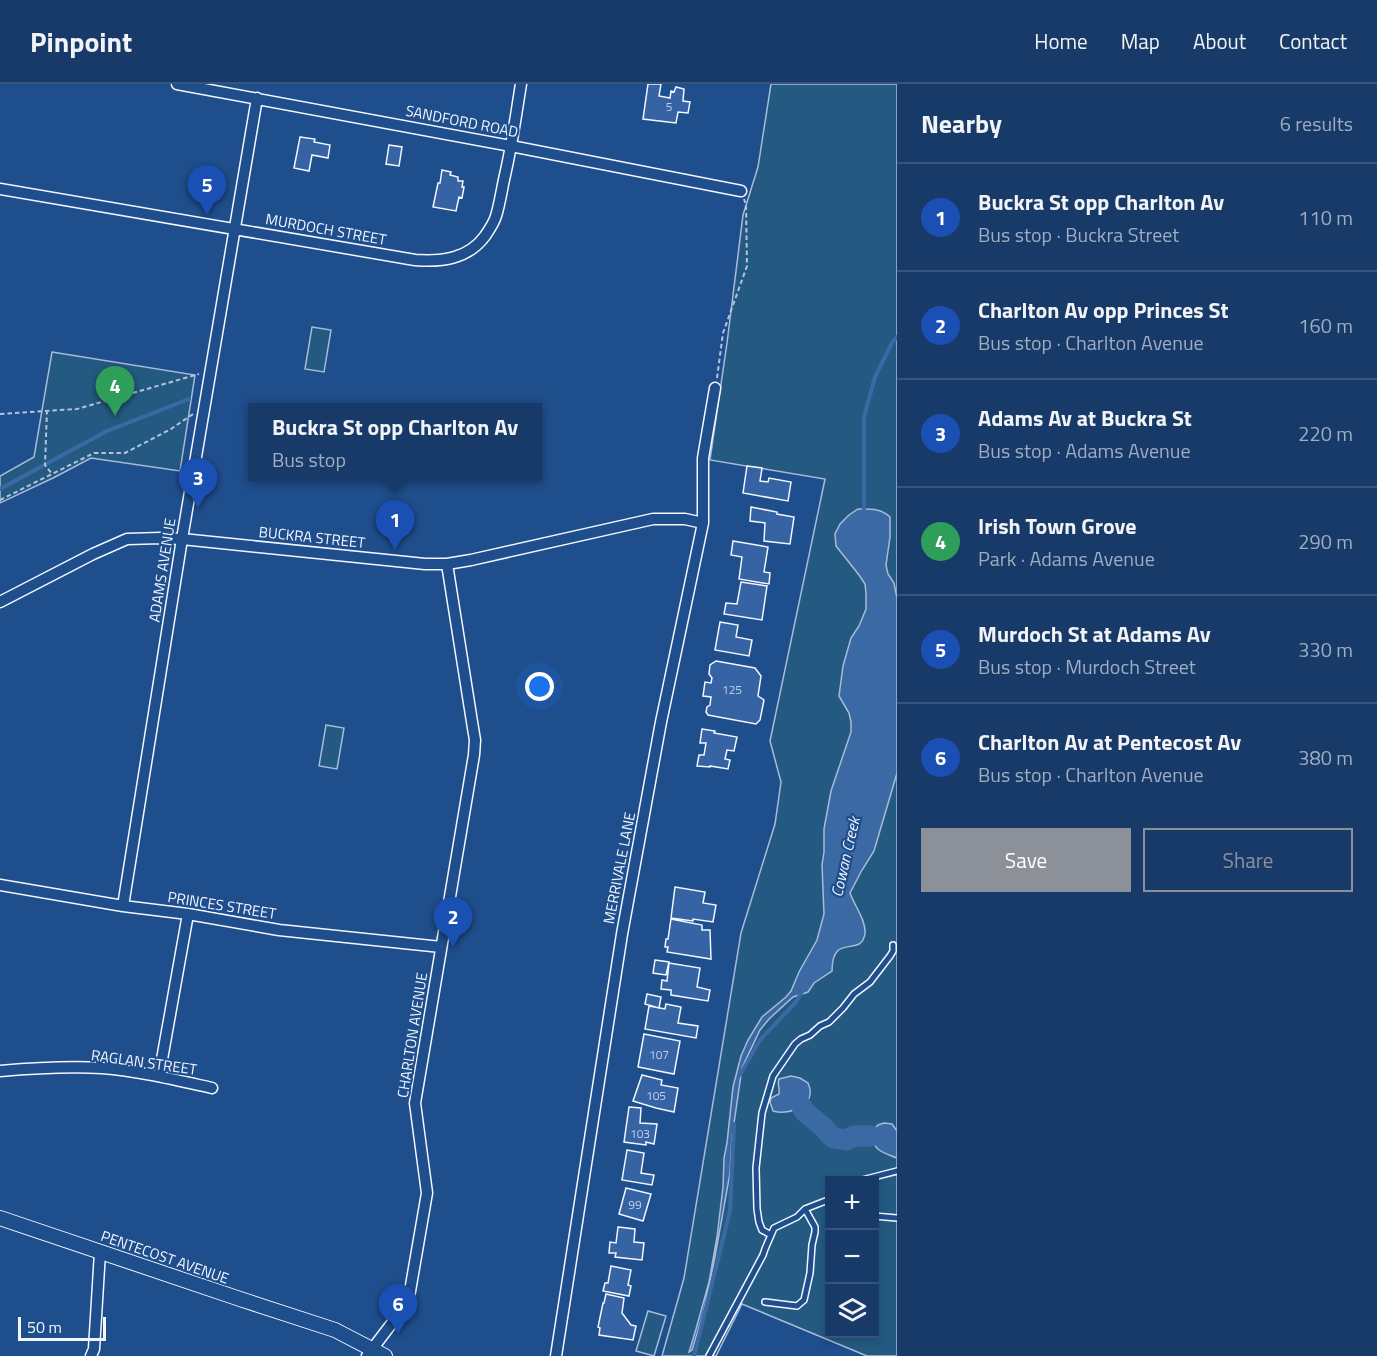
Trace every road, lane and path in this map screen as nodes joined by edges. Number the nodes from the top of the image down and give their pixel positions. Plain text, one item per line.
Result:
1 (177, 84) edge
2 (521, 84) edge
3 (257, 98) junction
4 (512, 146) junction
5 (0, 189) edge
6 (741, 191) joint
7 (235, 229) junction
8 (211, 368) junction
9 (715, 388) joint
10 (205, 405) junction
11 (47, 410) junction
12 (0, 414) edge
13 (52, 474) junction
14 (0, 500) edge
15 (703, 522) junction
16 (182, 539) junction
17 (447, 564) junction
18 (0, 602) edge
19 (0, 885) edge
20 (123, 906) junction
21 (188, 914) junction
22 (893, 945) dead end
23 (441, 947) junction
24 (0, 1071) edge
25 (159, 1076) junction
26 (212, 1088) dead end
27 (897, 1171) edge
28 (878, 1176) edge
29 (825, 1202) edge
30 (806, 1209) junction
31 (879, 1216) edge
32 (0, 1218) edge
33 (897, 1218) edge
34 (771, 1235) junction
35 (100, 1252) junction
36 (765, 1302) dead end
37 (369, 1354) edge
38 (91, 1356) edge
39 (385, 1356) edge
40 (555, 1356) edge
41 (709, 1356) edge

1 - 3 street, SANDFORD ROAD
2 - 4 street, MURDOCH STREET
3 - 4 street, SANDFORD ROAD
3 - 7 street, ADAMS AVENUE
4 - 6 street, SANDFORD ROAD
4 - 7 street, MURDOCH STREET
5 - 7 street, MURDOCH STREET
6 - 9 path
7 - 8 street, ADAMS AVENUE
8 - 10 street, ADAMS AVENUE
8 - 11 path
9 - 15 street, MERRIVALE LANE
10 - 13 path
10 - 16 street, ADAMS AVENUE
11 - 12 path
11 - 13 path
13 - 14 path
15 - 17 street, BUCKRA STREET
15 - 40 street, MERRIVALE LANE
16 - 17 street, BUCKRA STREET
16 - 18 street, BUCKRA STREET
16 - 20 street, ADAMS AVENUE
17 - 23 street, CHARLTON AVENUE
19 - 20 street, PRINCES STREET
20 - 21 street, PRINCES STREET
21 - 23 street, PRINCES STREET
21 - 25 street
22 - 34 lane
23 - 37 street, CHARLTON AVENUE
24 - 25 street, RAGLAN STREET
25 - 26 street, RAGLAN STREET
27 - 28 lane
29 - 30 lane
30 - 34 lane
30 - 36 lane
31 - 33 lane
32 - 35 street, PENTECOST AVENUE
34 - 41 lane
35 - 37 street, PENTECOST AVENUE
35 - 38 street
37 - 39 street, PENTECOST AVENUE

